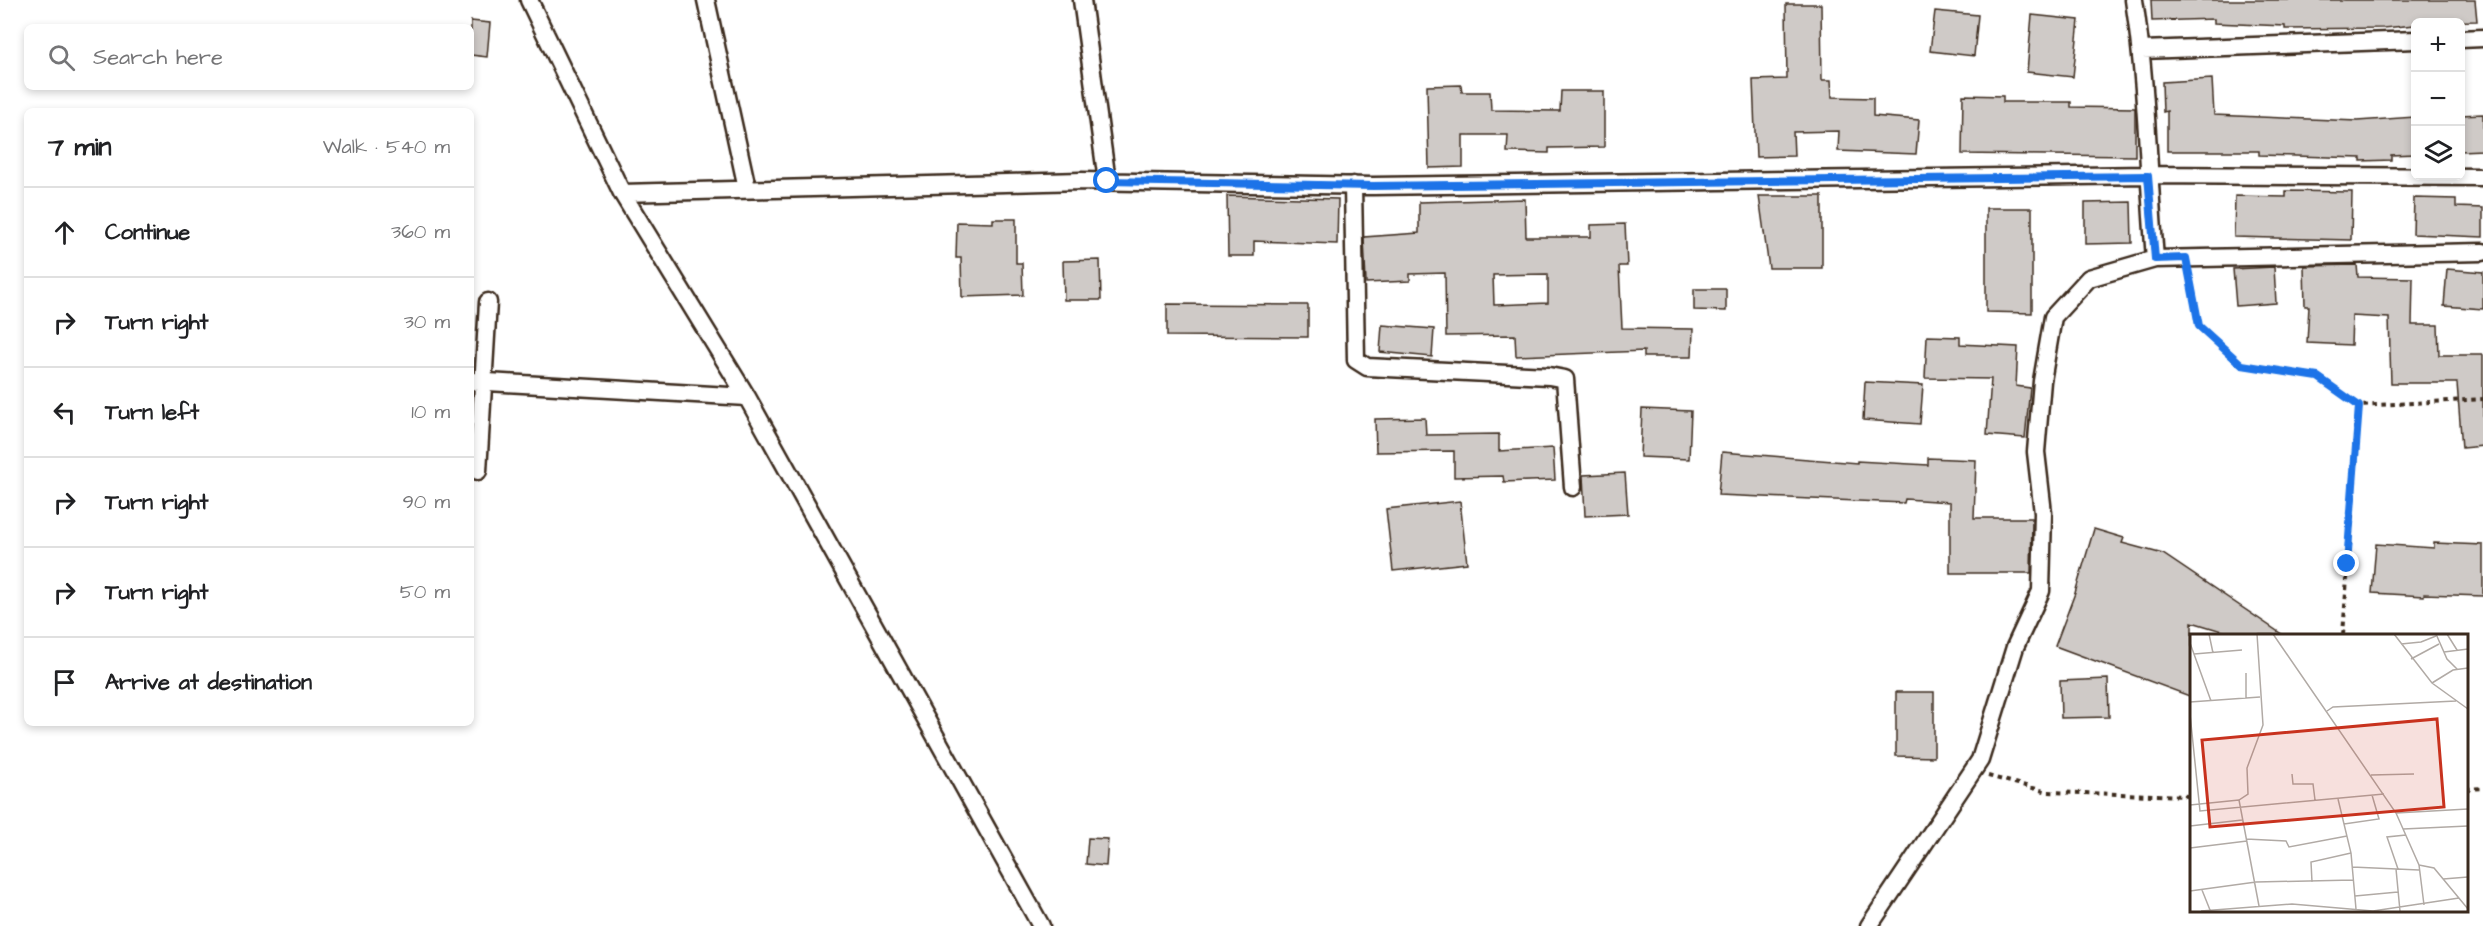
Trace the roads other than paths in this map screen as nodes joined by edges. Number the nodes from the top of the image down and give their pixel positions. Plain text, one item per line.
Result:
1 (529, 0) edge
2 (706, 0) edge
3 (1082, 0) edge
4 (2134, 0) edge
5 (2483, 38) edge
6 (2465, 39) edge
7 (2411, 40) edge
8 (2142, 50) junction
9 (2148, 176) junction
10 (2483, 177) edge
11 (1107, 181) junction
12 (1353, 185) junction
13 (747, 188) junction
14 (622, 193) junction
15 (2483, 252) edge
16 (2155, 259) junction
17 (488, 302) dead end
18 (477, 381) edge
19 (747, 397) junction
20 (478, 471) dead end
21 (1573, 486) dead end
22 (1041, 926) edge
23 (1869, 926) edge

1 - 14 street
2 - 13 street
3 - 11 street
4 - 8 street
5 - 6 street
7 - 8 street
8 - 9 street
9 - 10 street
9 - 12 street
9 - 16 street
11 - 12 street
11 - 13 street
12 - 21 street
13 - 14 street
14 - 19 street
15 - 16 street
16 - 23 street
17 - 18 street
18 - 19 street
18 - 20 street
19 - 22 street

